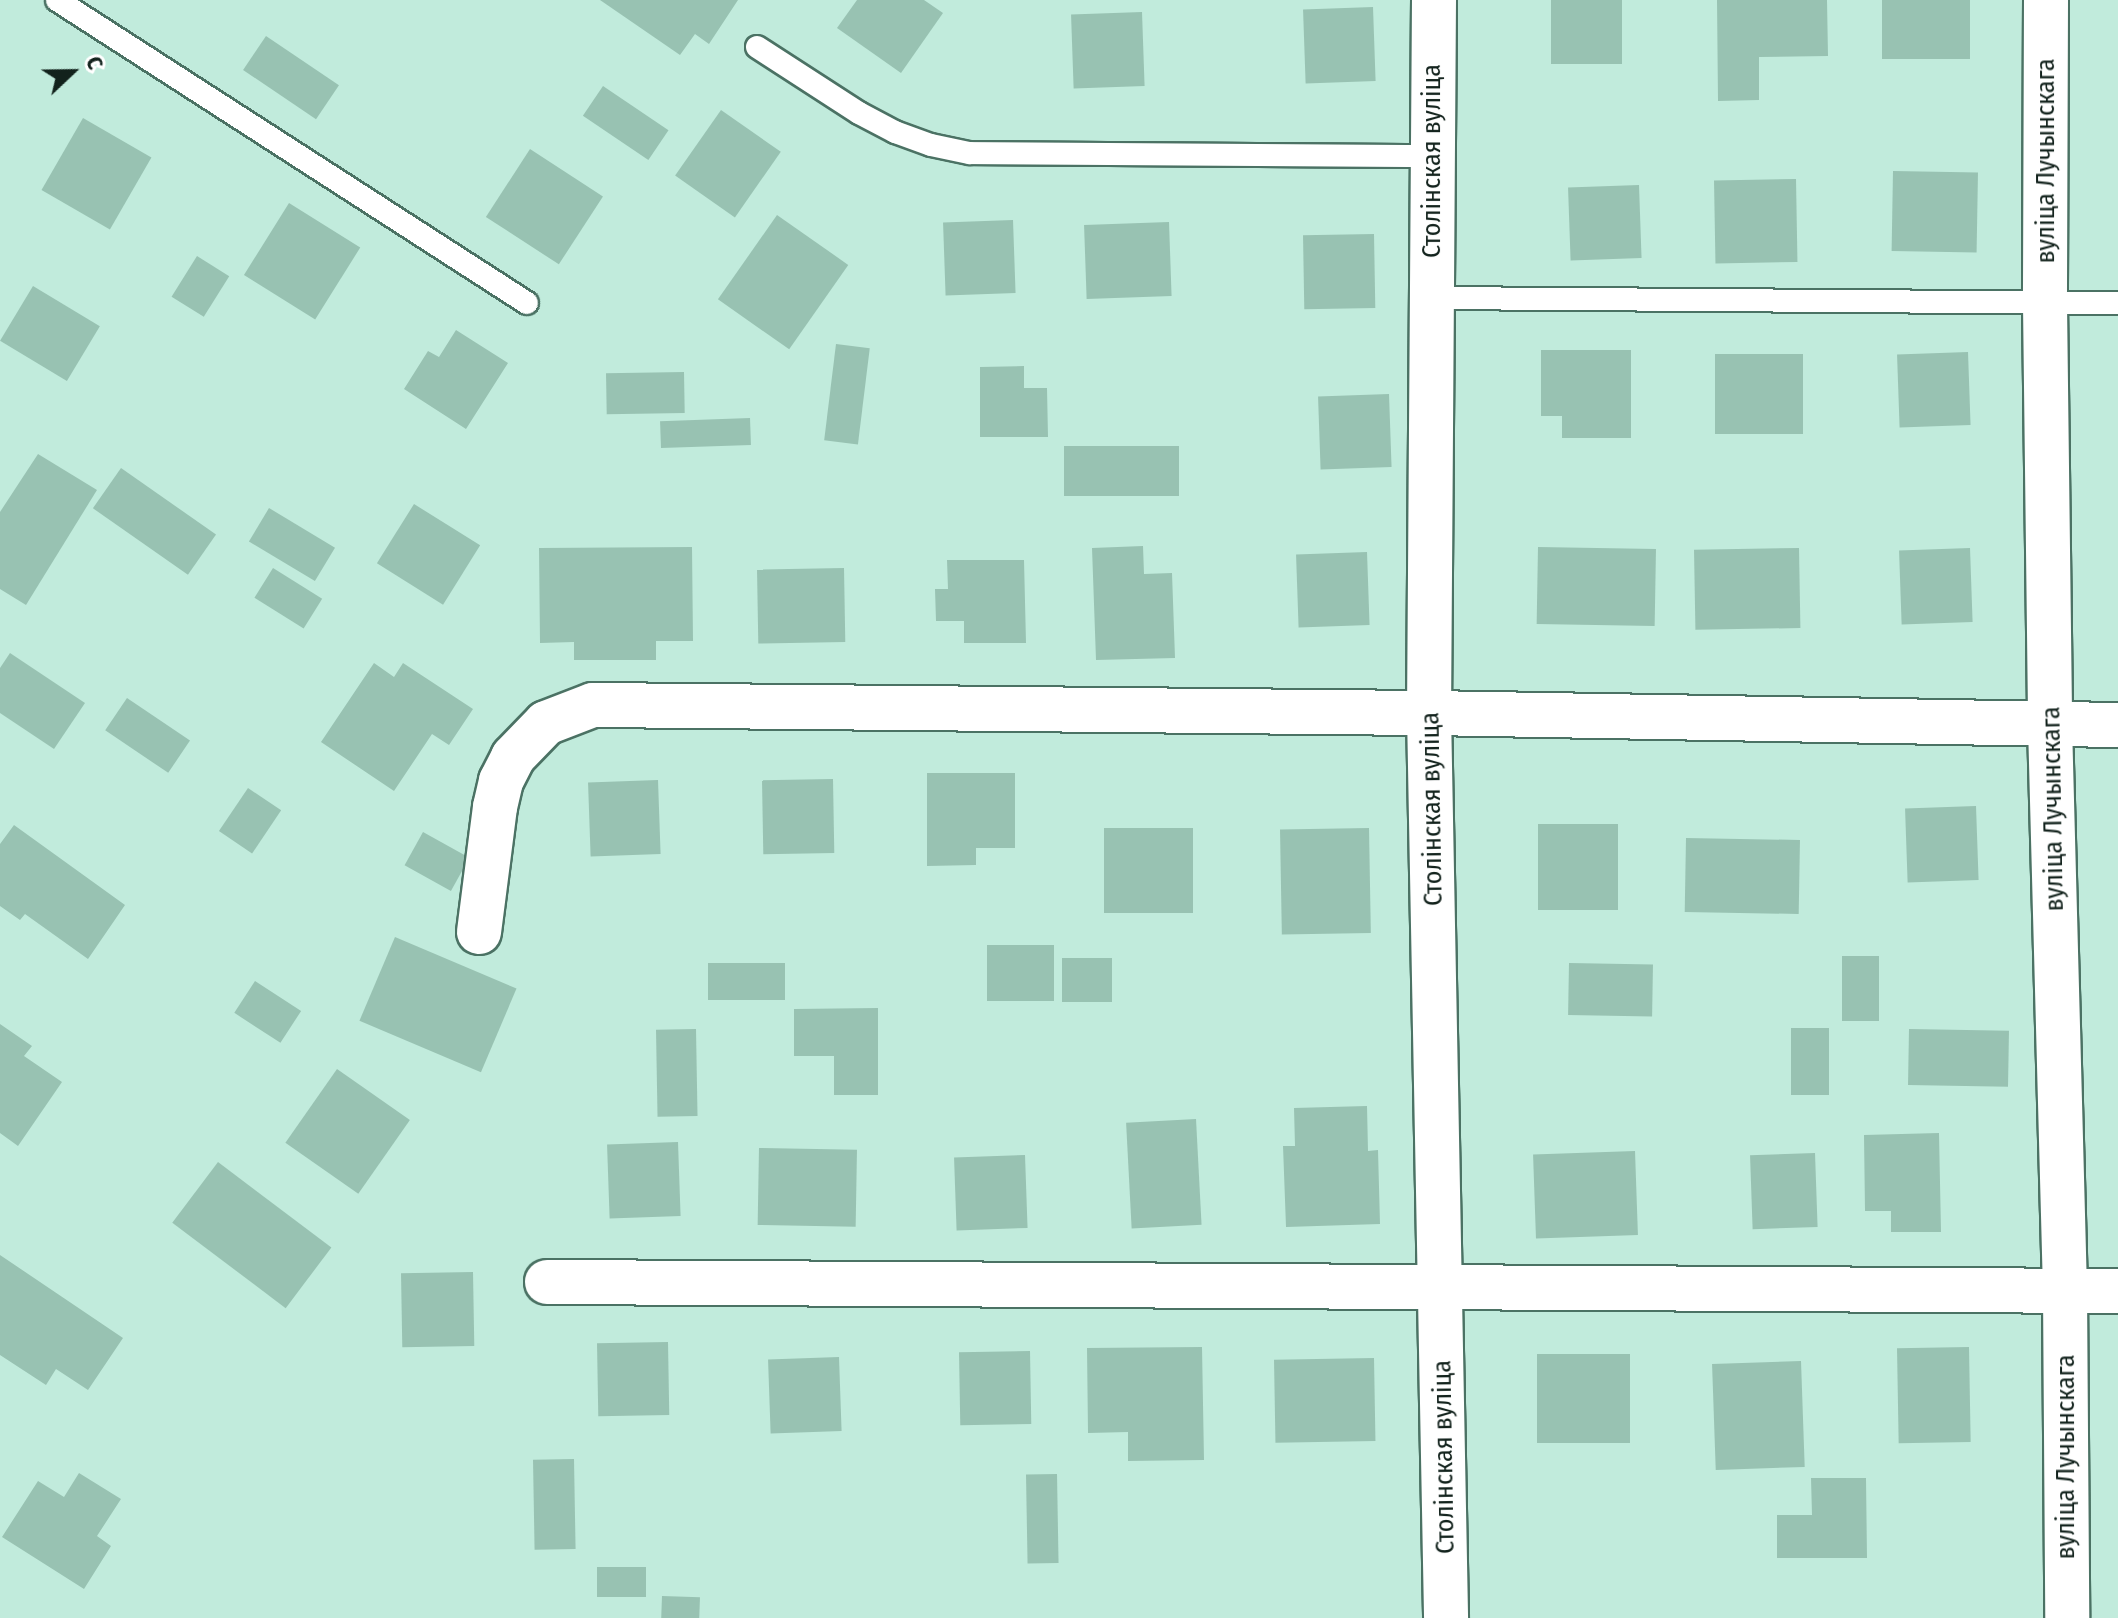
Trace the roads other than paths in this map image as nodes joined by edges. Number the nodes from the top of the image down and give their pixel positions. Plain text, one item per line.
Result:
1 (57, 0) edge
2 (1434, 0) edge
3 (2046, 0) edge
4 (757, 47) dead end
5 (1433, 156) junction
6 (1431, 298) junction
7 (527, 303) dead end
8 (2118, 303) edge
9 (2045, 304) junction
10 (1429, 713) junction
11 (2050, 725) junction
12 (2118, 725) edge
13 (479, 932) dead end
14 (547, 1282) dead end
15 (1442, 1288) junction
16 (2065, 1291) junction
17 (2118, 1291) edge
18 (1446, 1618) edge
19 (2067, 1618) edge

1 - 7 lane
2 - 5 street, Столінская вуліца
3 - 9 street, вуліца Лучынскага
4 - 5 lane
5 - 6 street, Столінская вуліца
6 - 9 lane
6 - 10 street, Столінская вуліца
8 - 9 lane
9 - 11 street, вуліца Лучынскага
10 - 11 street
10 - 13 street
10 - 15 street, Столінская вуліца
11 - 12 street
11 - 16 street, вуліца Лучынскага
14 - 15 street
15 - 16 street
15 - 18 street, Столінская вуліца
16 - 17 street
16 - 19 street, вуліца Лучынскага

